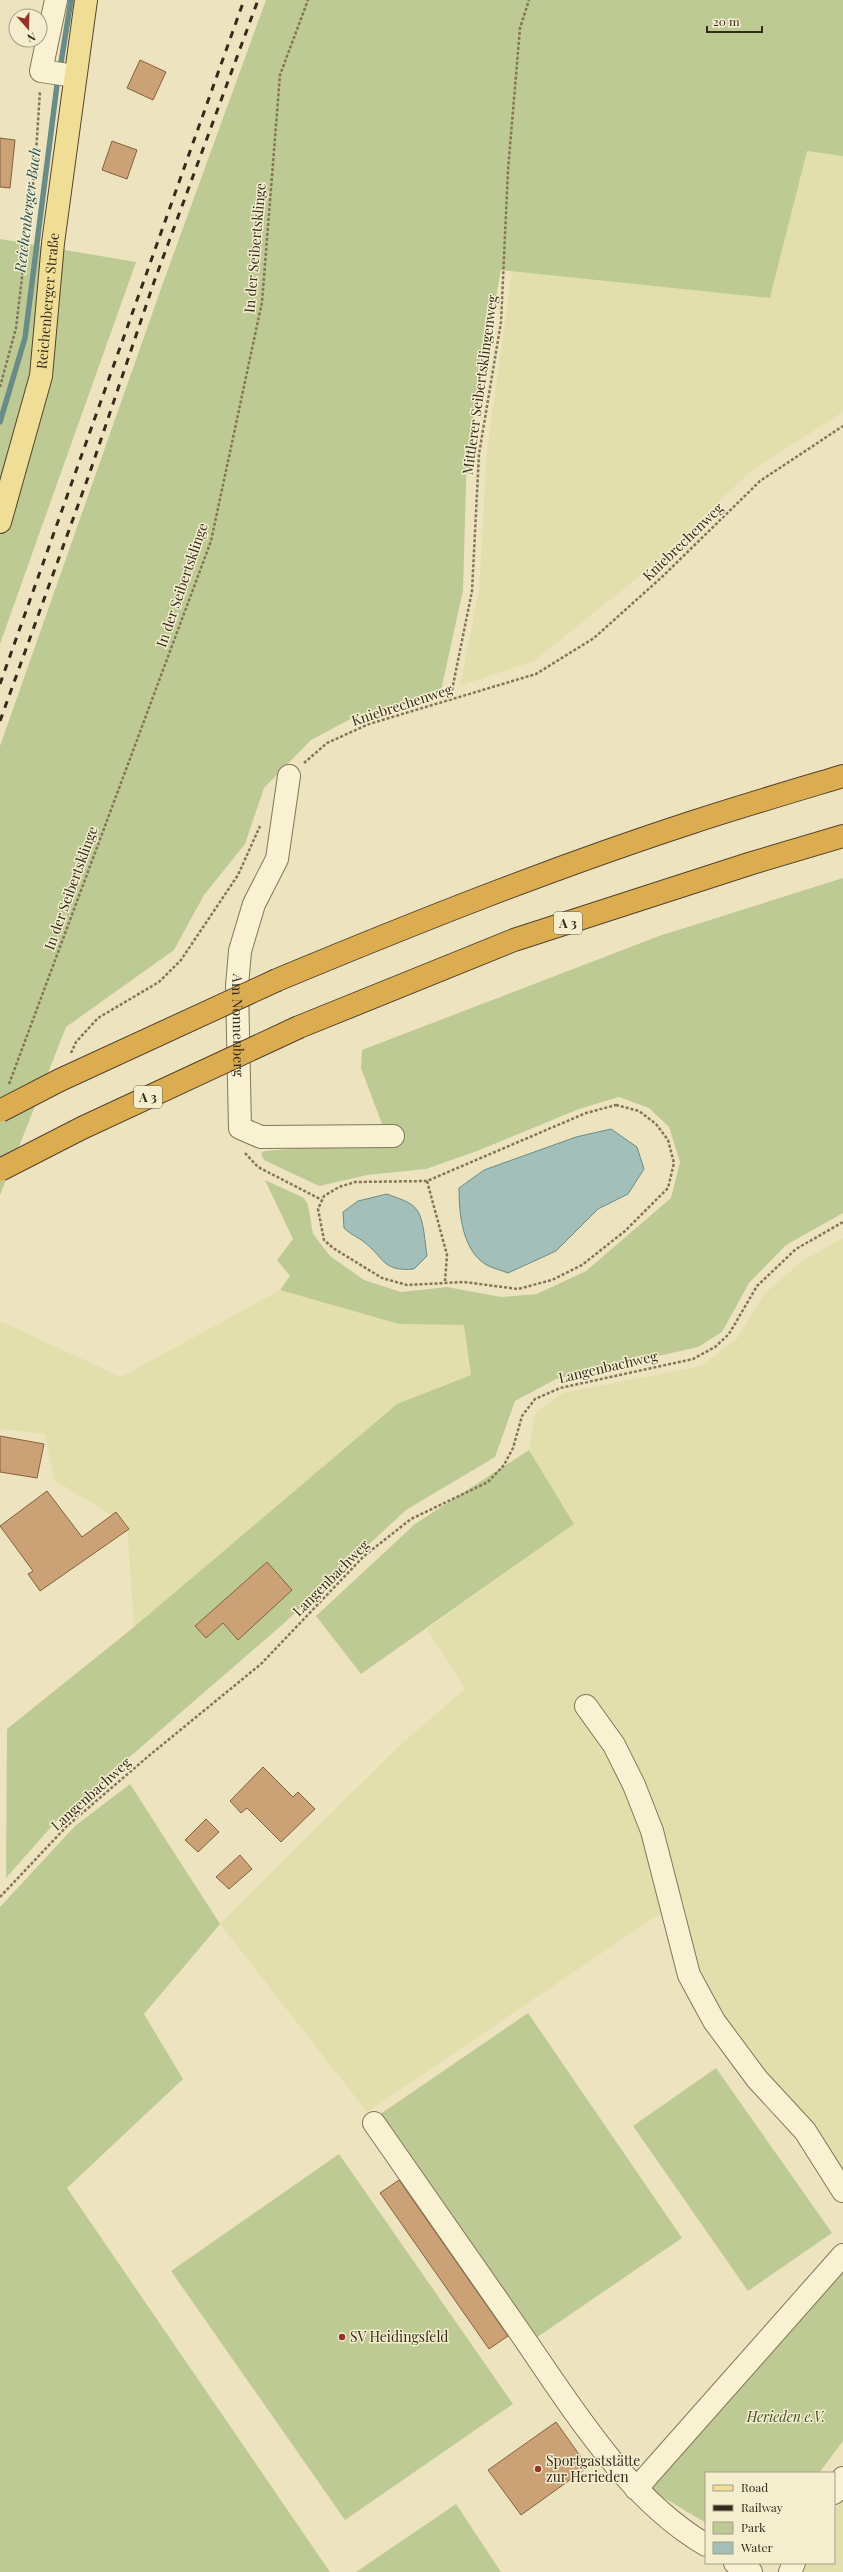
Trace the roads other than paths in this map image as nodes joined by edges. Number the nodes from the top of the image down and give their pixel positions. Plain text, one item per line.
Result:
1 (56, 0) edge
2 (86, 0) edge
3 (59, 73) junction
4 (0, 522) edge
5 (289, 776) road end
6 (843, 776) edge
7 (843, 836) edge
8 (0, 1111) edge
9 (392, 1136) dead end
10 (0, 1170) edge
11 (586, 1706) dead end
12 (374, 2123) dead end
13 (843, 2191) edge
14 (843, 2255) edge
15 (843, 2478) edge
16 (636, 2489) junction
17 (835, 2491) edge
18 (705, 2544) edge
19 (737, 2564) edge
20 (751, 2572) edge

1 - 3 street, Reichenberger Straße
2 - 3 main road, Reichenberger Straße
3 - 4 main road, Reichenberger Straße
5 - 9 street, Am Nonnenberg
6 - 8 highway, bridge
7 - 10 highway, A 3, bridge
11 - 13 street
12 - 16 street
14 - 16 street
15 - 17 street
16 - 18 street
19 - 20 street

